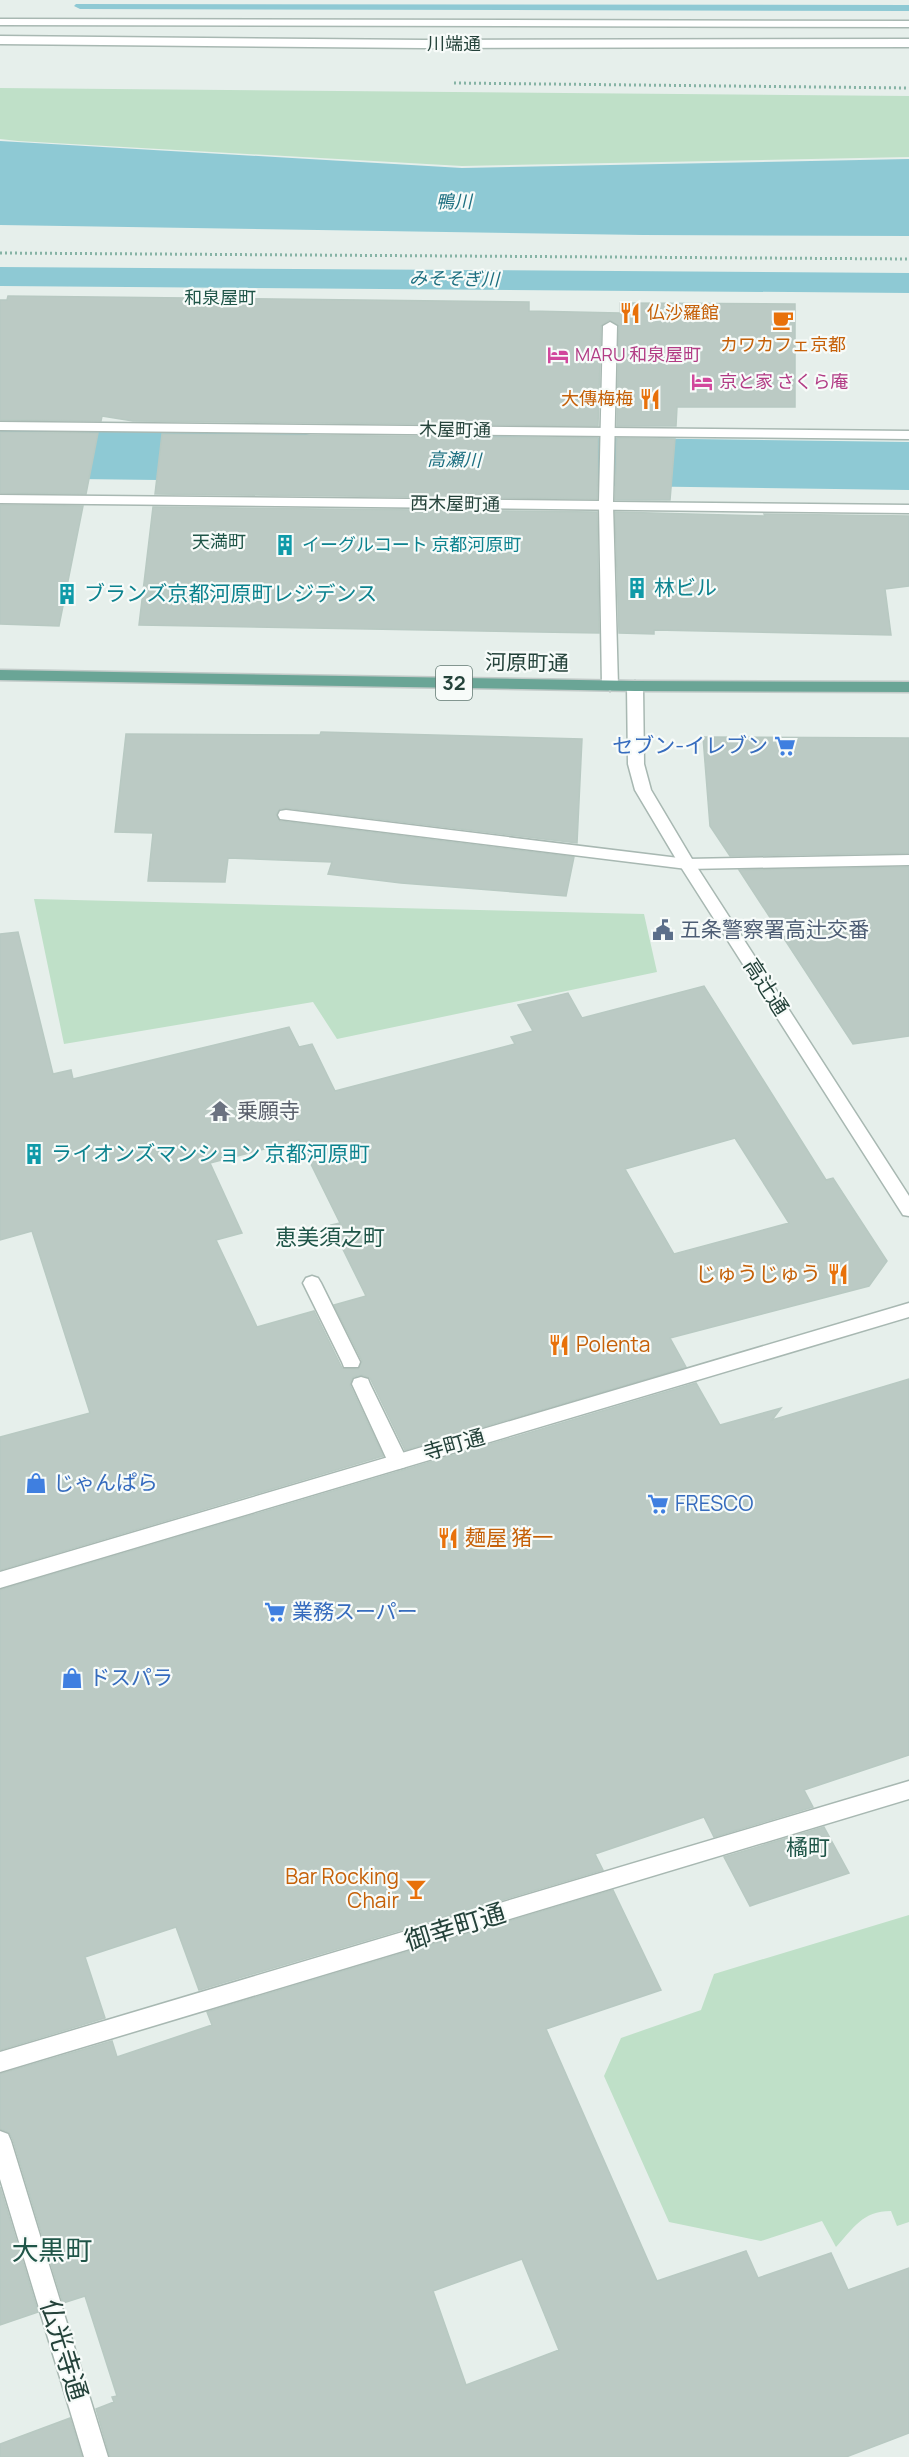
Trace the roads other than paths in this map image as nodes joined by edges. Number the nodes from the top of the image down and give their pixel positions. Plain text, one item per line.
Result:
1 (0, 22) edge
2 (909, 24) edge
3 (0, 40) edge
4 (909, 43) edge
5 (610, 326) dead end
6 (0, 426) edge
7 (607, 431) junction
8 (909, 435) edge
9 (0, 499) edge
10 (606, 505) junction
11 (909, 509) edge
12 (0, 675) edge
13 (610, 686) junction
14 (635, 686) junction
15 (909, 687) edge
16 (286, 815) dead end
17 (909, 860) edge
18 (687, 864) junction
19 (909, 1210) edge
20 (312, 1283) dead end
21 (909, 1310) edge
22 (351, 1362) dead end
23 (361, 1384) dead end
24 (398, 1462) junction
25 (0, 1580) edge
26 (909, 1790) edge
27 (0, 2062) edge
28 (0, 2141) edge
29 (96, 2457) edge

1 - 2 street, 川端通
3 - 4 street, 川端通
5 - 7 street
6 - 7 street, 木屋町通
7 - 8 street, 木屋町通
7 - 10 street
9 - 10 street, 西木屋町通
10 - 11 street, 西木屋町通
10 - 13 street
12 - 13 main road, 河原町通 / 32
13 - 14 main road, 河原町通 / 32
14 - 15 main road, 河原町通 / 32
14 - 18 street, 高辻通
16 - 18 street
17 - 18 street
18 - 19 street, 高辻通
20 - 22 street
21 - 24 street, 寺町通
23 - 24 street
24 - 25 street, 寺町通
26 - 27 street, 御幸町通
28 - 29 street, 仏光寺通

